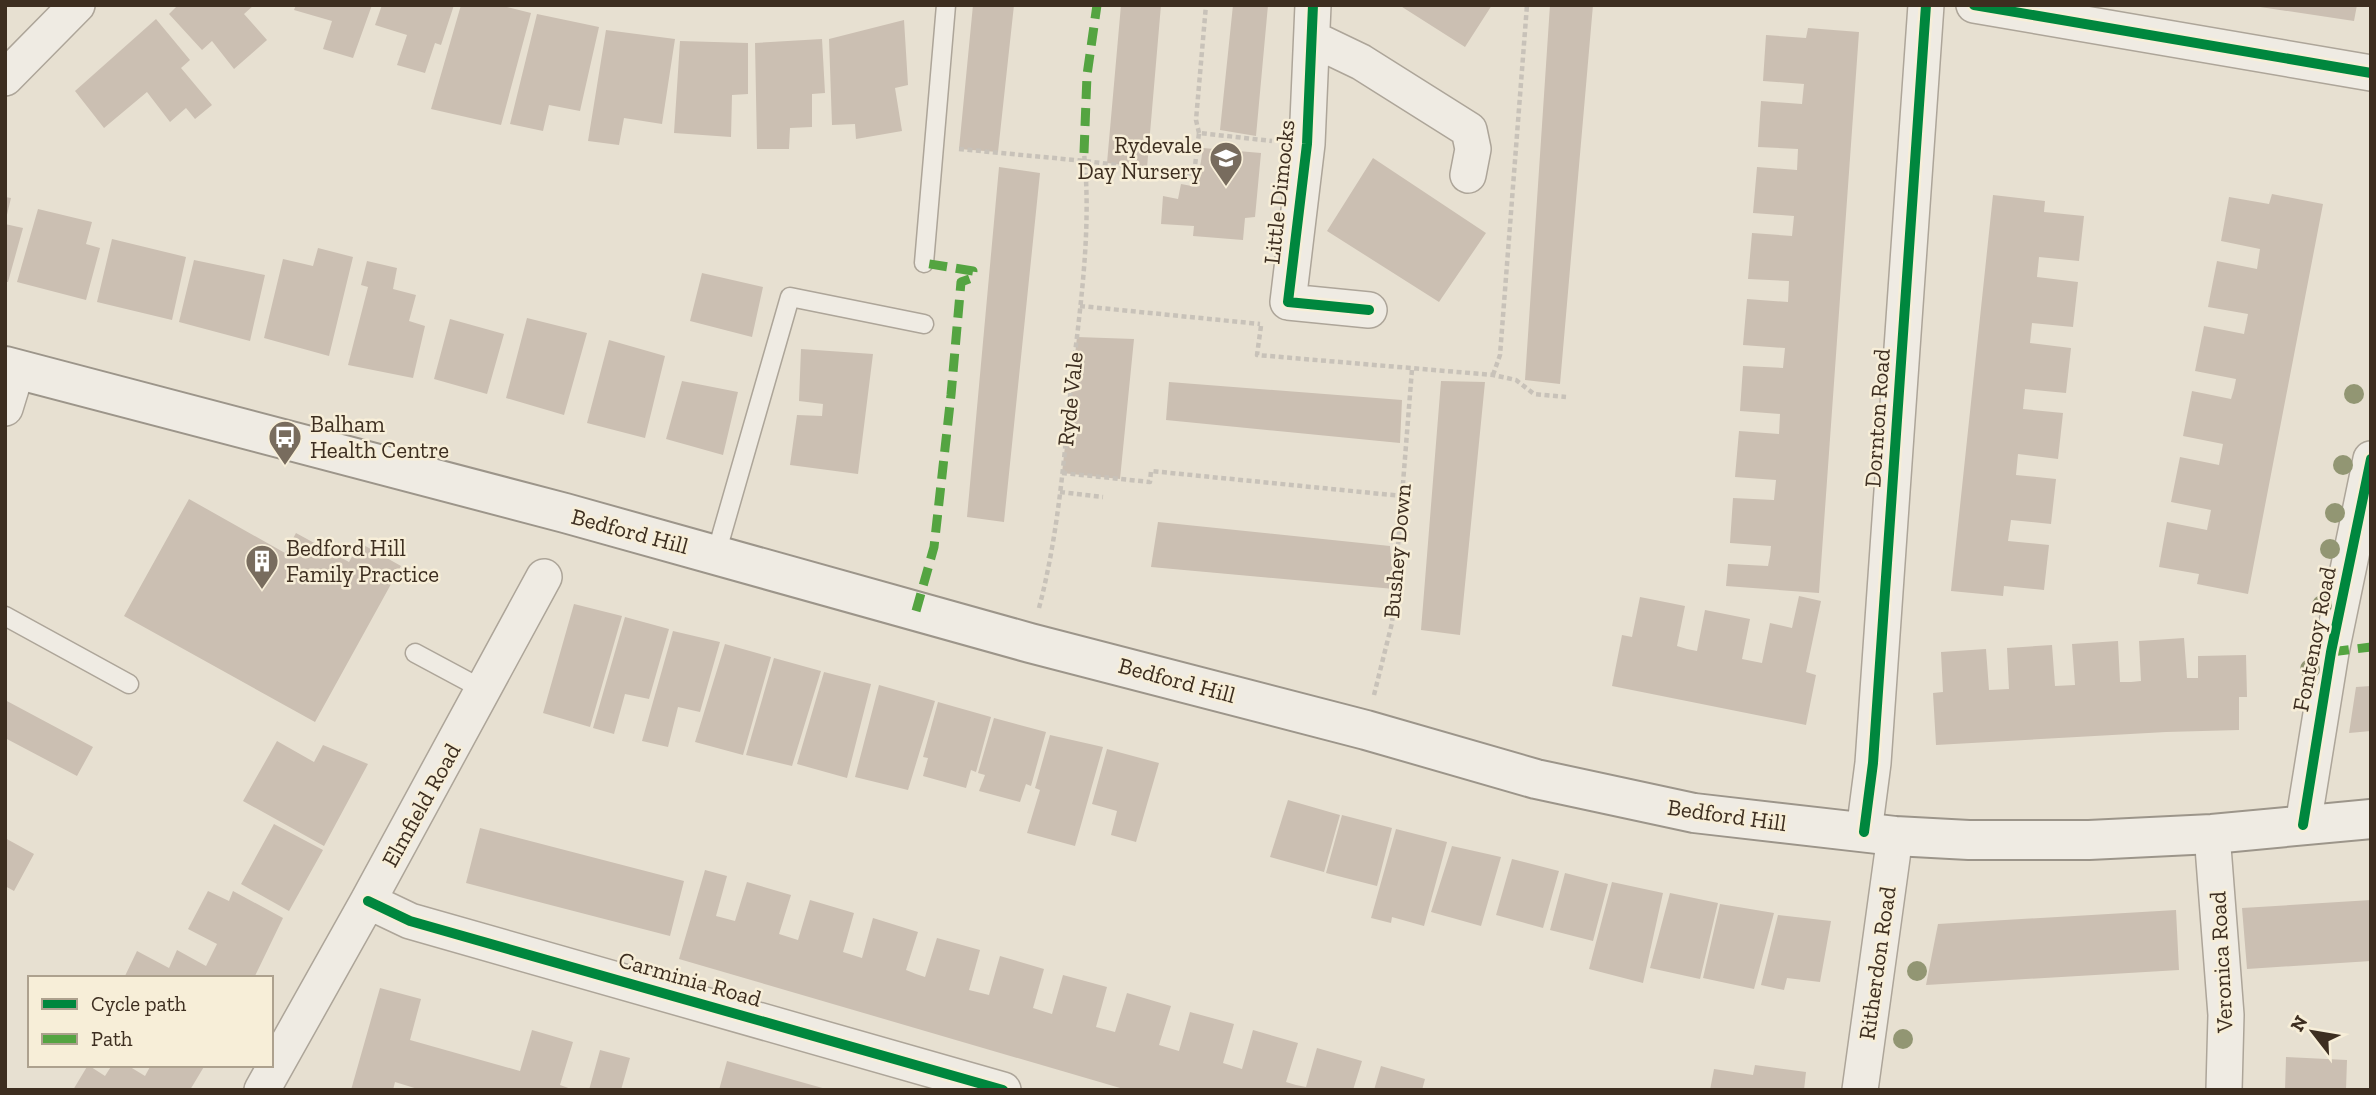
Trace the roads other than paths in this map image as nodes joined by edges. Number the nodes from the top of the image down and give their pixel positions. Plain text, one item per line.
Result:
1 (77, 5) edge
2 (946, 5) edge
3 (1926, 5) edge
4 (1974, 5) edge
5 (1313, 22) edge
6 (2371, 74) edge
7 (5, 78) edge
8 (1468, 175) dead end
9 (924, 263) dead end
10 (1369, 310) dead end
11 (924, 324) dead end
12 (11, 367) edge
13 (5, 408) edge
14 (2371, 460) edge
15 (716, 554) junction
16 (544, 577) dead end
17 (5, 616) edge
18 (415, 653) dead end
19 (129, 684) dead end
20 (484, 690) junction
21 (2371, 819) edge
22 (2303, 825) junction
23 (1879, 834) junction
24 (2213, 834) junction
25 (368, 901) junction
26 (262, 1090) edge
27 (1003, 1090) edge
28 (1860, 1090) edge
29 (2224, 1090) edge

1 - 7 street
2 - 9 lane
3 - 23 street, Dornton Road
4 - 6 street
5 - 8 street, Little Dimocks
5 - 10 street, Little Dimocks
11 - 15 lane
12 - 13 street
12 - 15 main road, Bedford Hill
14 - 22 street, Fontenoy Road
15 - 23 main road, Bedford Hill
16 - 20 street, Elmfield Road
17 - 19 lane
18 - 20 lane
20 - 25 street, Elmfield Road
21 - 22 main road, Bedford Hill
22 - 24 main road, Bedford Hill
23 - 24 main road, Bedford Hill
23 - 28 street, Ritherdon Road
24 - 29 street, Veronica Road
25 - 26 street, Elmfield Road
25 - 27 street, Carminia Road

